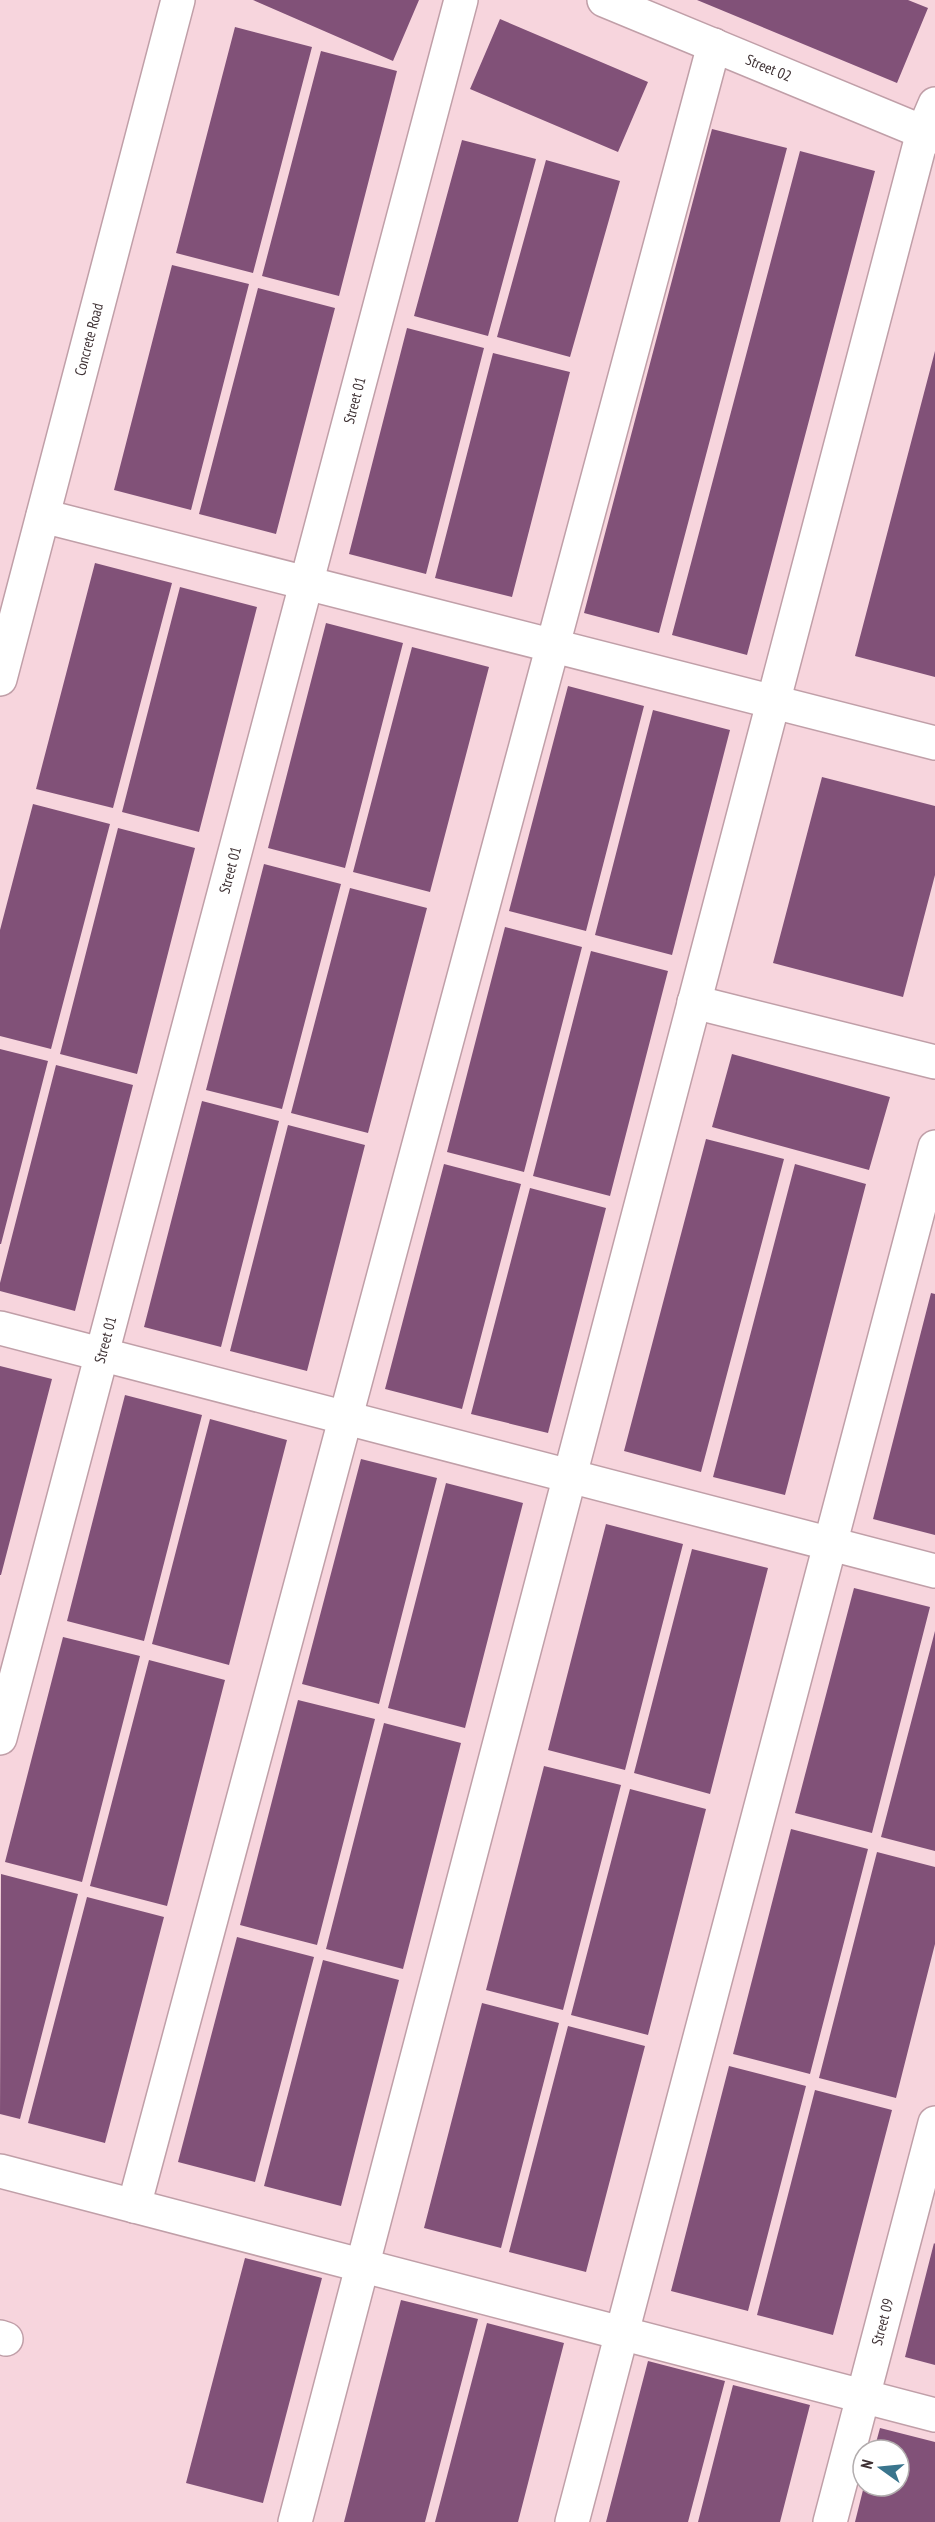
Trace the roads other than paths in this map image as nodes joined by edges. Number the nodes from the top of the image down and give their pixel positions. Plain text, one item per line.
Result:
1 (178, 0) edge
2 (461, 0) edge
3 (604, 0) edge
4 (714, 45) junction
5 (931, 124) edge
6 (43, 516) junction
7 (306, 583) junction
8 (552, 646) junction
9 (0, 679) edge
10 (773, 702) junction
11 (935, 743) edge
12 (694, 1002) junction
13 (935, 1062) edge
14 (935, 1147) edge
15 (0, 1328) edge
16 (102, 1354) junction
17 (345, 1418) junction
18 (569, 1476) junction
19 (830, 1544) junction
20 (935, 1571) edge
21 (0, 1738) edge
22 (935, 2123) edge
23 (0, 2171) edge
24 (134, 2206) junction
25 (362, 2266) junction
26 (622, 2333) junction
27 (863, 2396) junction
28 (935, 2415) edge
29 (295, 2522) edge
30 (572, 2522) edge
31 (830, 2522) edge

1 - 6 street, Concrete Road
2 - 7 street, Street 01
3 - 4 street, Street 02
4 - 5 street, Street 02
4 - 8 street
5 - 10 street
6 - 7 street
6 - 9 street, Concrete Road
7 - 8 street
7 - 16 street, Street 01
8 - 10 street
8 - 17 street
10 - 11 street
10 - 12 street
12 - 13 street
12 - 18 street
14 - 19 street
15 - 16 street
16 - 17 street
16 - 21 street, Street 01
17 - 18 street
17 - 24 street
18 - 19 street
18 - 25 street
19 - 20 street
19 - 26 street
22 - 27 street, Street 09
23 - 24 street
24 - 25 street
25 - 26 street
25 - 29 street
26 - 27 street
26 - 30 street
27 - 28 street
27 - 31 street, Street 09

